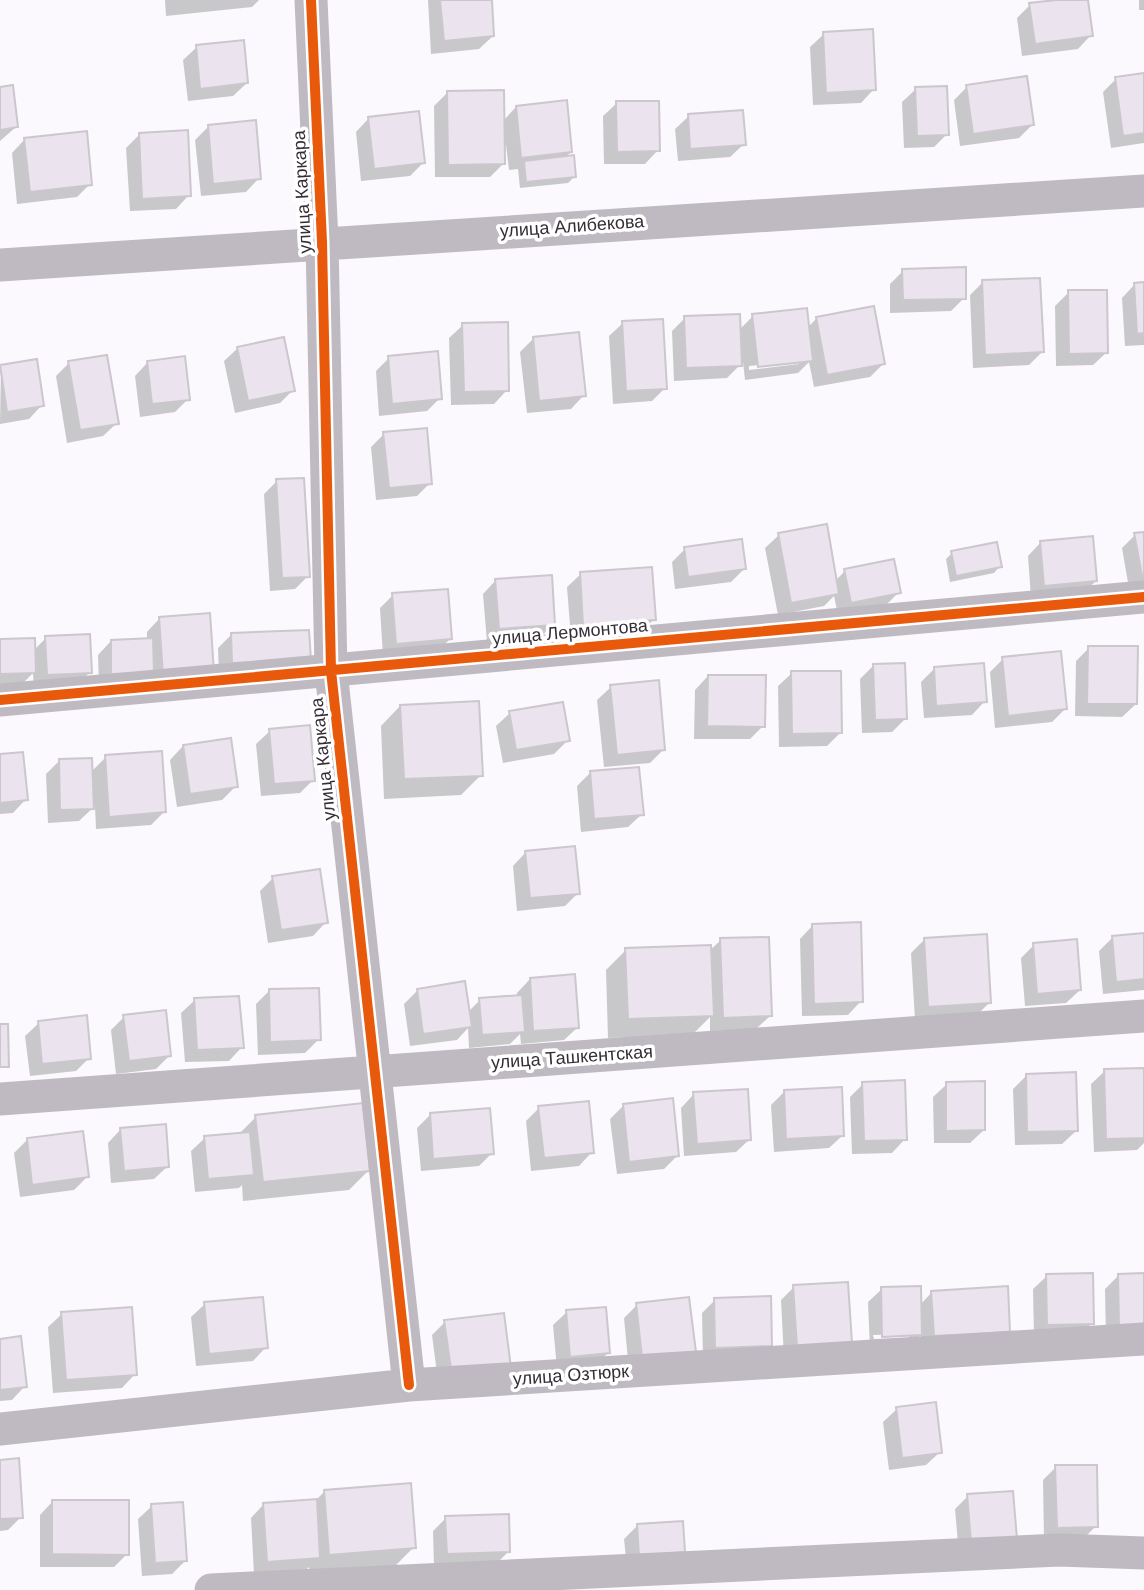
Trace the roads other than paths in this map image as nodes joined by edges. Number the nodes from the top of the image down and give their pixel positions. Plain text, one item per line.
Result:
1 (311, 0) edge
2 (1144, 191) edge
3 (322, 242) junction
4 (0, 265) edge
5 (1144, 597) edge
6 (331, 671) junction
7 (0, 700) edge
8 (1144, 1016) edge
9 (375, 1072) junction
10 (0, 1099) edge
11 (1144, 1339) edge
12 (409, 1385) junction
13 (0, 1429) edge
14 (1144, 1553) edge
15 (211, 1590) edge

1 - 3 street, улица Каркара
2 - 3 street, улица Алибекова
3 - 4 street, улица Алибекова
3 - 6 street, улица Каркара
5 - 6 street, улица Лермонтова
6 - 7 street, улица Лермонтова
6 - 9 street, улица Каркара
8 - 9 street, улица Ташкентская
9 - 10 street, улица Ташкентская
9 - 12 street, улица Каркара
11 - 12 street, улица Озтюрк
12 - 13 street, улица Озтюрк
14 - 15 street

